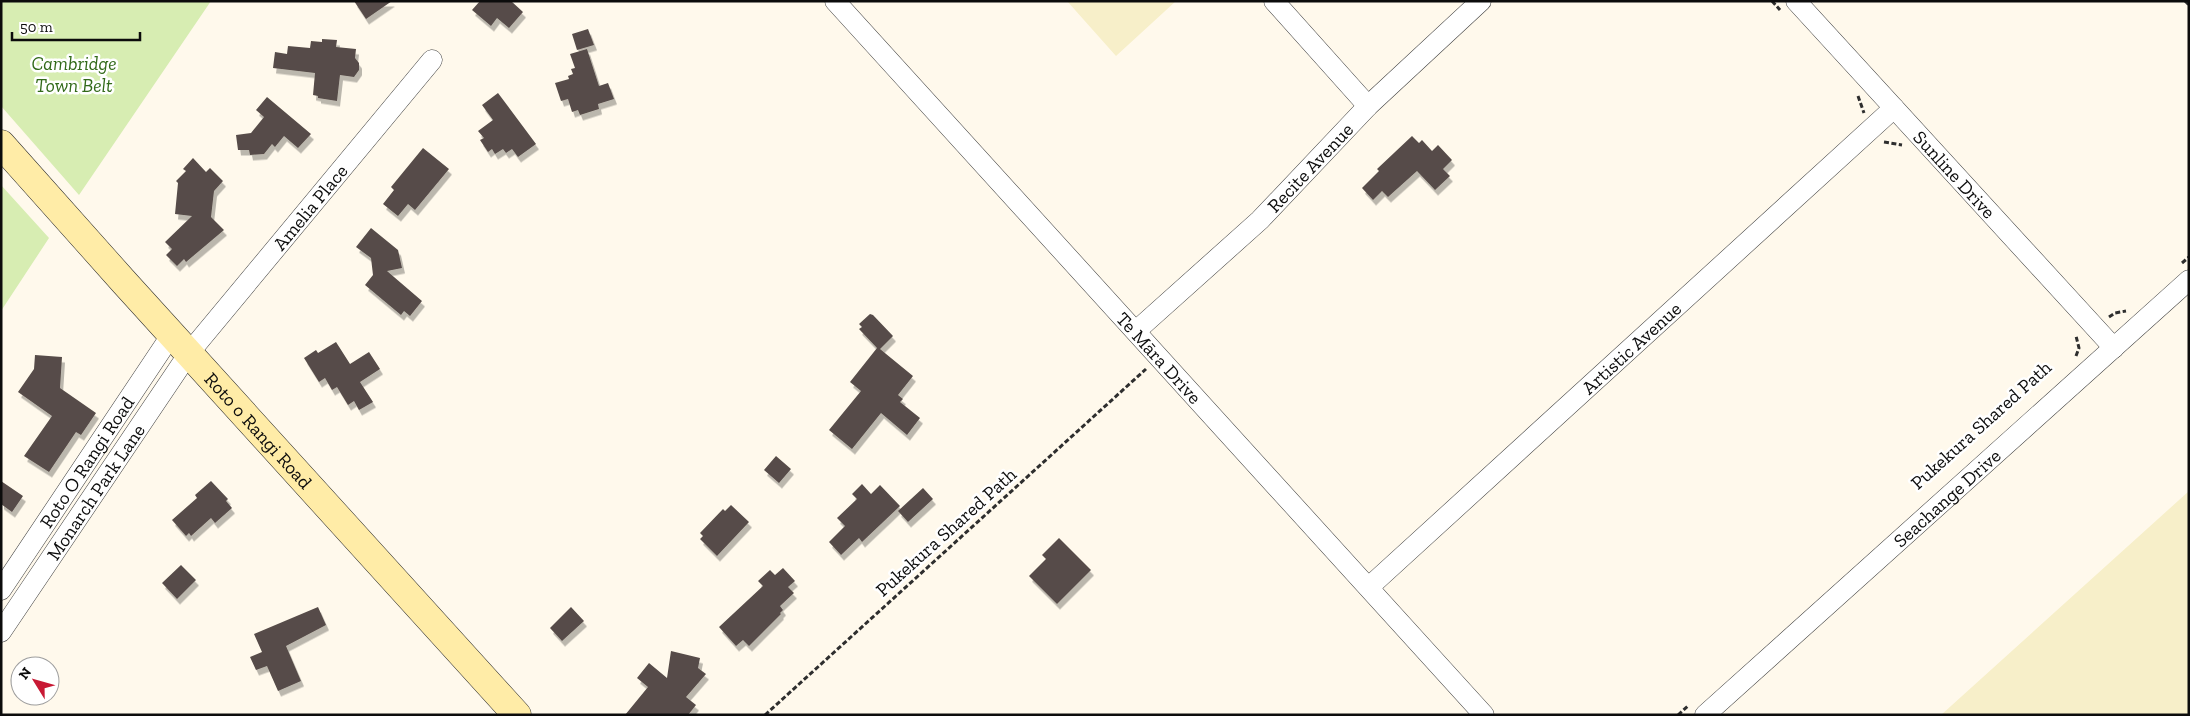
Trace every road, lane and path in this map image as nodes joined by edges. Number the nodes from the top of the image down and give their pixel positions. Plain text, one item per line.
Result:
1 (834, 1) edge
2 (1274, 1) edge
3 (1481, 1) edge
4 (1796, 1) edge
5 (2185, 1) edge
6 (2189, 5) edge
7 (432, 60) dead end
8 (1368, 106) junction
9 (1894, 108) junction
10 (1880, 142) dead end
11 (1, 144) edge
12 (1907, 149) dead end
13 (2189, 280) edge
14 (2074, 330) dead end
15 (1136, 331) junction
16 (181, 343) junction
17 (2114, 348) junction
18 (2071, 362) dead end
19 (1146, 369) dead end
20 (1369, 587) junction
21 (1, 590) edge
22 (1, 632) edge
23 (1699, 708) edge
24 (518, 715) edge
25 (765, 715) edge
26 (1484, 715) edge
27 (1678, 715) edge

1 - 15 street, Te Māra Drive
2 - 8 street
3 - 8 street, Recite Avenue
4 - 9 street, Sunline Drive
5 - 6 path
7 - 16 street, Amelia Place
8 - 15 street, Recite Avenue
9 - 17 street, Sunline Drive
9 - 20 street, Artistic Avenue
10 - 12 path
11 - 16 street, Roto o Rangi Road
13 - 17 street, Seachange Drive
14 - 18 path, Pukekura Shared Path
15 - 20 street, Te Māra Drive
16 - 21 street, Roto O Rangi Road
16 - 22 street, Monarch Park Lane
16 - 24 street, Roto o Rangi Road
17 - 23 street, Seachange Drive
19 - 25 path, Pukekura Shared Path
20 - 26 street, Te Māra Drive
23 - 27 path

